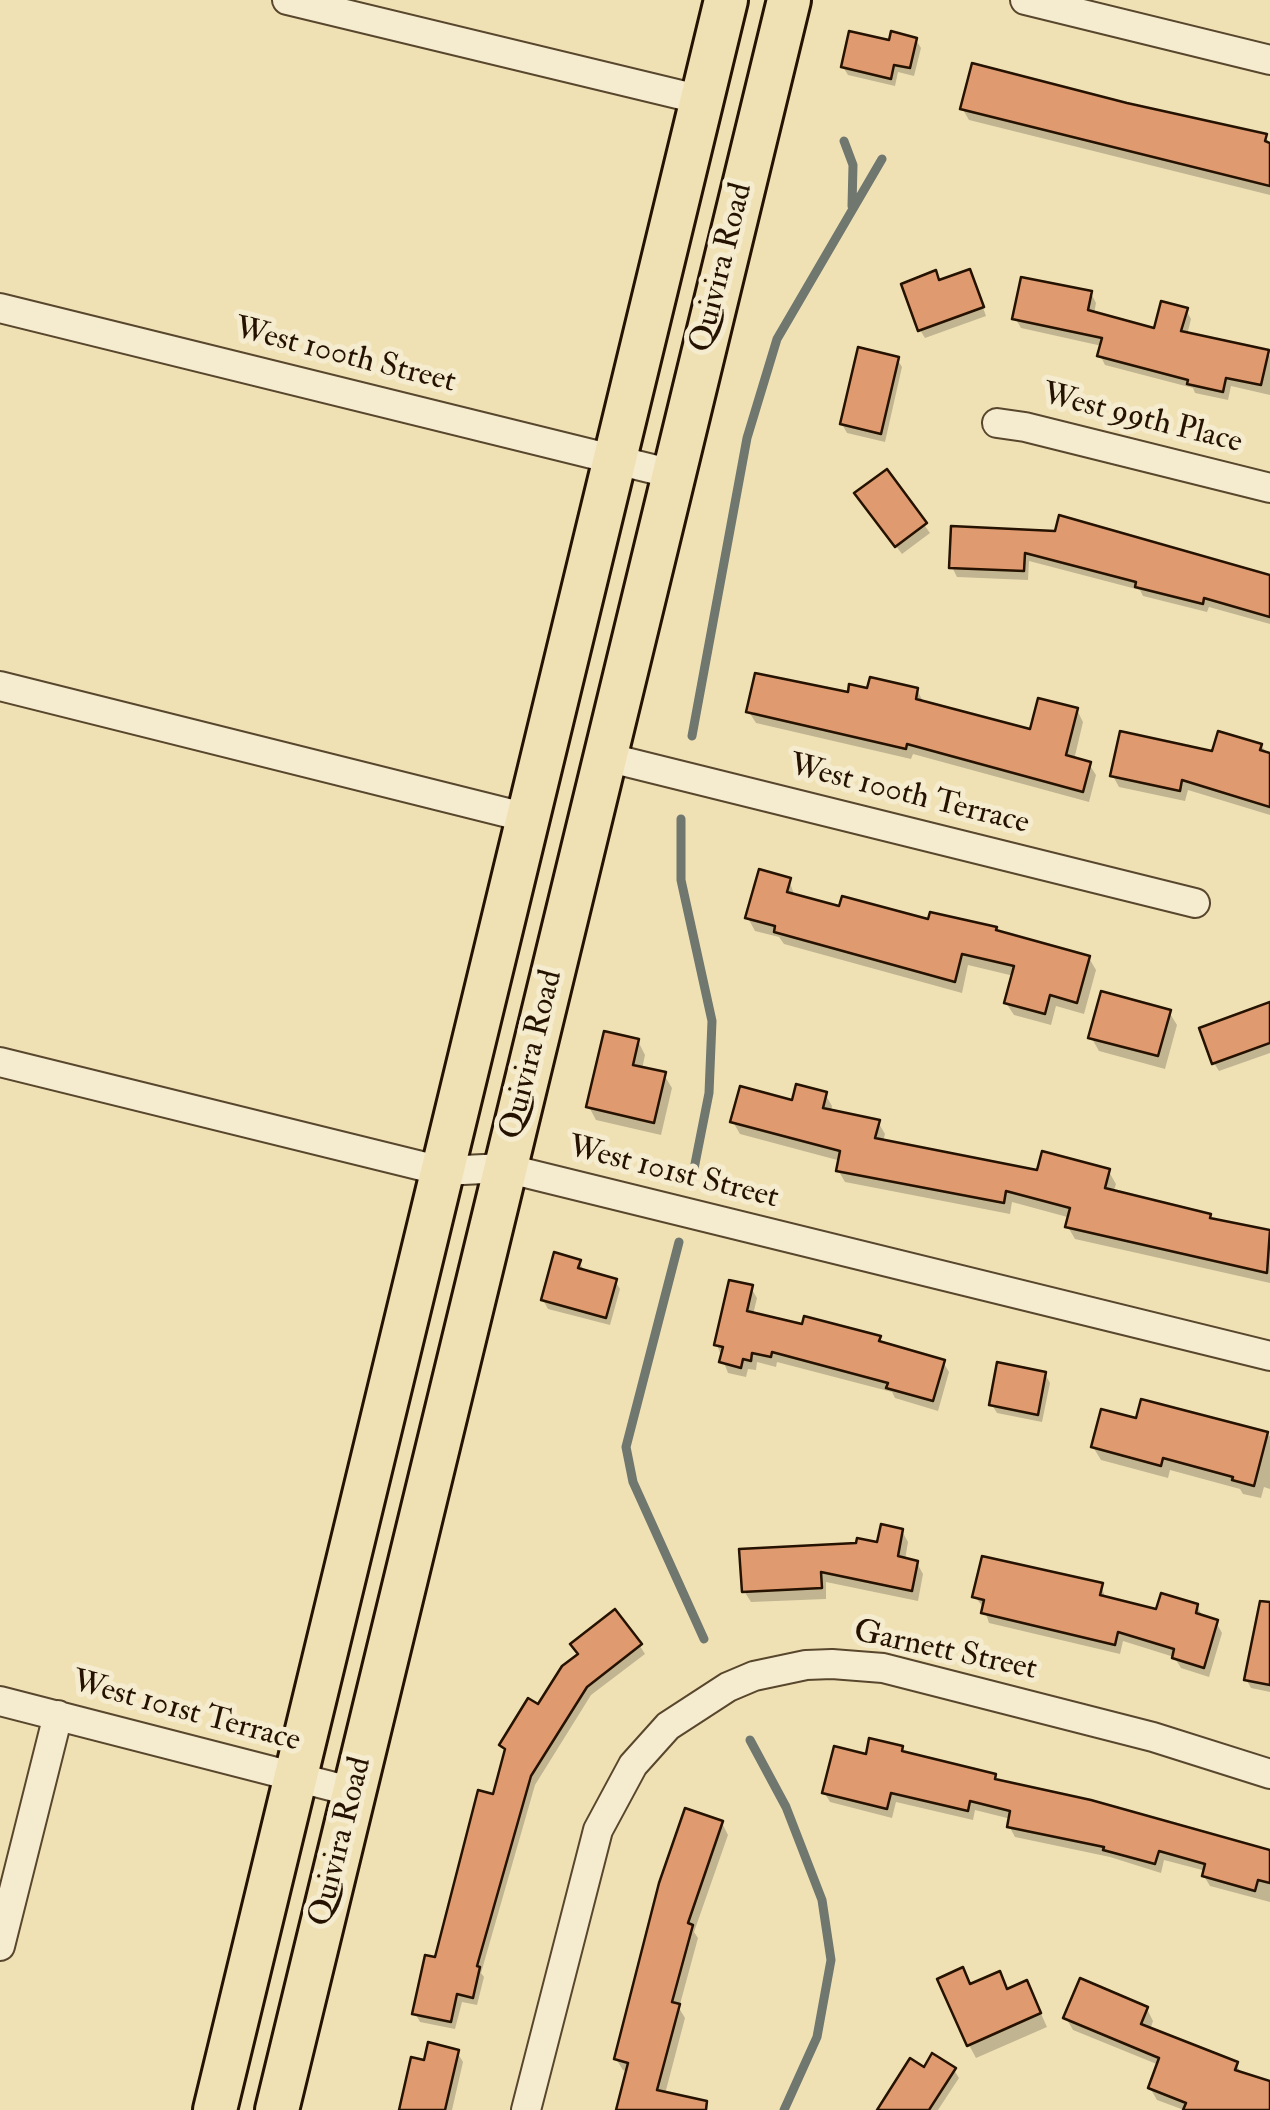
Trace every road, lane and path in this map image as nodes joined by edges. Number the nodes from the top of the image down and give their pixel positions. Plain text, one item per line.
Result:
1 (287, 0) edge
2 (726, 0) edge
3 (789, 0) edge
4 (1025, 0) edge
5 (1270, 60) edge
6 (702, 100) junction
7 (0, 308) edge
8 (997, 423) dead end
9 (614, 460) junction
10 (673, 474) junction
11 (1270, 488) edge
12 (0, 686) edge
13 (606, 758) junction
14 (528, 818) junction
15 (1195, 904) dead end
16 (0, 1062) edge
17 (506, 1168) junction
18 (442, 1171) junction
19 (1270, 1356) edge
20 (0, 1702) edge
21 (58, 1714) junction
22 (1270, 1774) edge
23 (295, 1778) junction
24 (354, 1792) junction
25 (0, 1946) edge
26 (215, 2110) edge
27 (277, 2110) edge
28 (526, 2110) edge

1 - 6 street
2 - 6 main road, Quivira Road
3 - 10 main road, Quivira Road
4 - 5 street
6 - 9 main road, Quivira Road
7 - 9 street, West 100th Street
8 - 11 street, West 99th Place
9 - 10 street, West 100th Street
9 - 14 main road, Quivira Road
10 - 13 main road, Quivira Road
12 - 14 street
13 - 15 street, West 100th Terrace
13 - 17 main road, Quivira Road
14 - 18 main road, Quivira Road
16 - 18 street, West 101st Street
17 - 18 street, West 101st Street
17 - 19 street, West 101st Street
17 - 24 main road, Quivira Road
18 - 23 main road, Quivira Road
20 - 21 street, West 101st Terrace
21 - 23 street, West 101st Terrace
21 - 25 street
22 - 28 street, Garnett Street
23 - 24 street, West 101st Terrace
23 - 26 main road, Quivira Road
24 - 27 main road, Quivira Road

